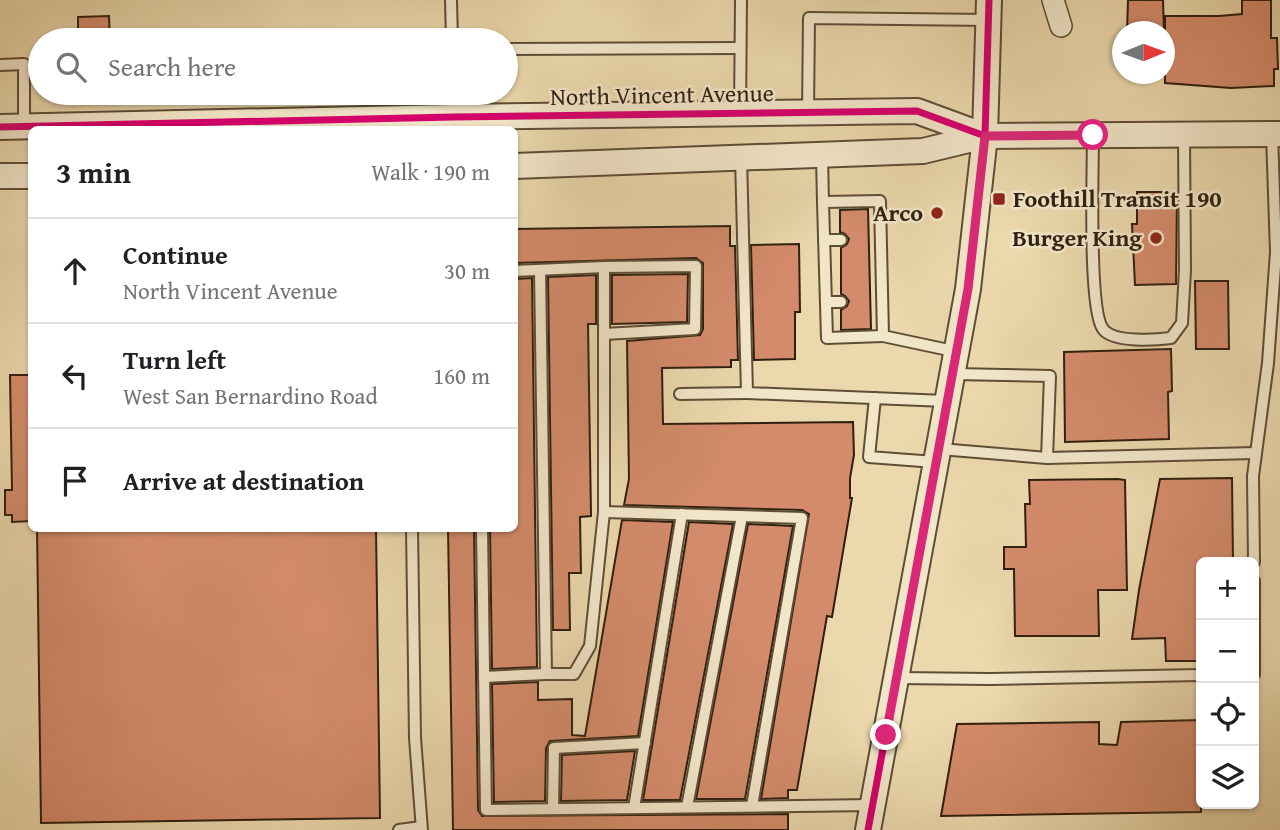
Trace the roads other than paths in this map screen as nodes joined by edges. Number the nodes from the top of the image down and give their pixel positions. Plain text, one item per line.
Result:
1 (451, 0) edge
2 (741, 0) edge
3 (1053, 0) edge
4 (989, 10) edge
5 (1061, 26) dead end
6 (452, 28) edge
7 (740, 48) junction
8 (518, 49) edge
9 (0, 65) edge
10 (453, 113) edge
11 (808, 113) junction
12 (740, 114) junction
13 (12, 126) edge
14 (1276, 134) edge
15 (1093, 135) junction
16 (1184, 135) junction
17 (985, 136) junction
18 (822, 154) junction
19 (741, 157) junction
20 (518, 166) edge
21 (0, 176) edge
22 (28, 176) edge
23 (823, 202) junction
24 (824, 240) junction
25 (841, 240) dead end
26 (604, 267) junction
27 (540, 270) junction
28 (518, 271) edge
29 (826, 302) junction
30 (841, 302) dead end
31 (604, 334) junction
32 (883, 336) junction
33 (956, 363) junction
34 (747, 393) junction
35 (680, 394) dead end
36 (875, 398) junction
37 (949, 401) junction
38 (1256, 453) junction
39 (939, 456) junction
40 (1047, 458) junction
41 (604, 512) junction
42 (682, 514) junction
43 (742, 516) junction
44 (412, 532) edge
45 (482, 532) edge
46 (1254, 557) edge
47 (546, 674) junction
48 (1196, 675) edge
49 (485, 677) junction
50 (897, 678) junction
51 (645, 743) junction
52 (873, 805) junction
53 (752, 806) junction
54 (687, 807) junction
55 (634, 808) junction
56 (553, 809) junction
57 (421, 829) edge
58 (399, 830) edge
59 (868, 830) edge

1 - 6 lane
2 - 7 lane
3 - 5 street
4 - 11 lane
4 - 17 street
7 - 8 lane
7 - 12 lane
9 - 13 lane
10 - 12 street, North Vincent Avenue
10 - 13 street, North Vincent Avenue
11 - 12 street, North Vincent Avenue
11 - 17 street, North Vincent Avenue
14 - 16 street, North Vincent Avenue
14 - 38 lane
15 - 16 street, North Vincent Avenue
15 - 16 lane
15 - 17 street, North Vincent Avenue
17 - 18 street, North Vincent Avenue
17 - 33 street
18 - 19 street, North Vincent Avenue
18 - 23 lane
19 - 20 street, North Vincent Avenue
19 - 34 lane
21 - 22 street
23 - 24 lane
23 - 32 lane
24 - 25 lane
24 - 29 lane
26 - 27 lane
26 - 31 lane
26 - 31 lane
27 - 28 lane
27 - 47 lane
29 - 30 lane
29 - 32 lane
31 - 41 lane
32 - 33 lane
33 - 37 street
33 - 40 lane
34 - 35 lane
34 - 36 lane
36 - 37 lane
36 - 39 lane
37 - 39 street
38 - 40 lane
38 - 46 lane
39 - 40 lane
39 - 50 street
41 - 42 lane
41 - 47 lane
42 - 43 lane
42 - 51 lane
43 - 53 lane
43 - 54 lane
44 - 57 lane
45 - 49 lane
47 - 49 lane
48 - 50 lane
49 - 56 lane
50 - 52 street
51 - 55 lane
51 - 56 lane
52 - 53 lane
52 - 59 street
53 - 54 lane
54 - 55 lane
55 - 56 lane
57 - 58 lane

